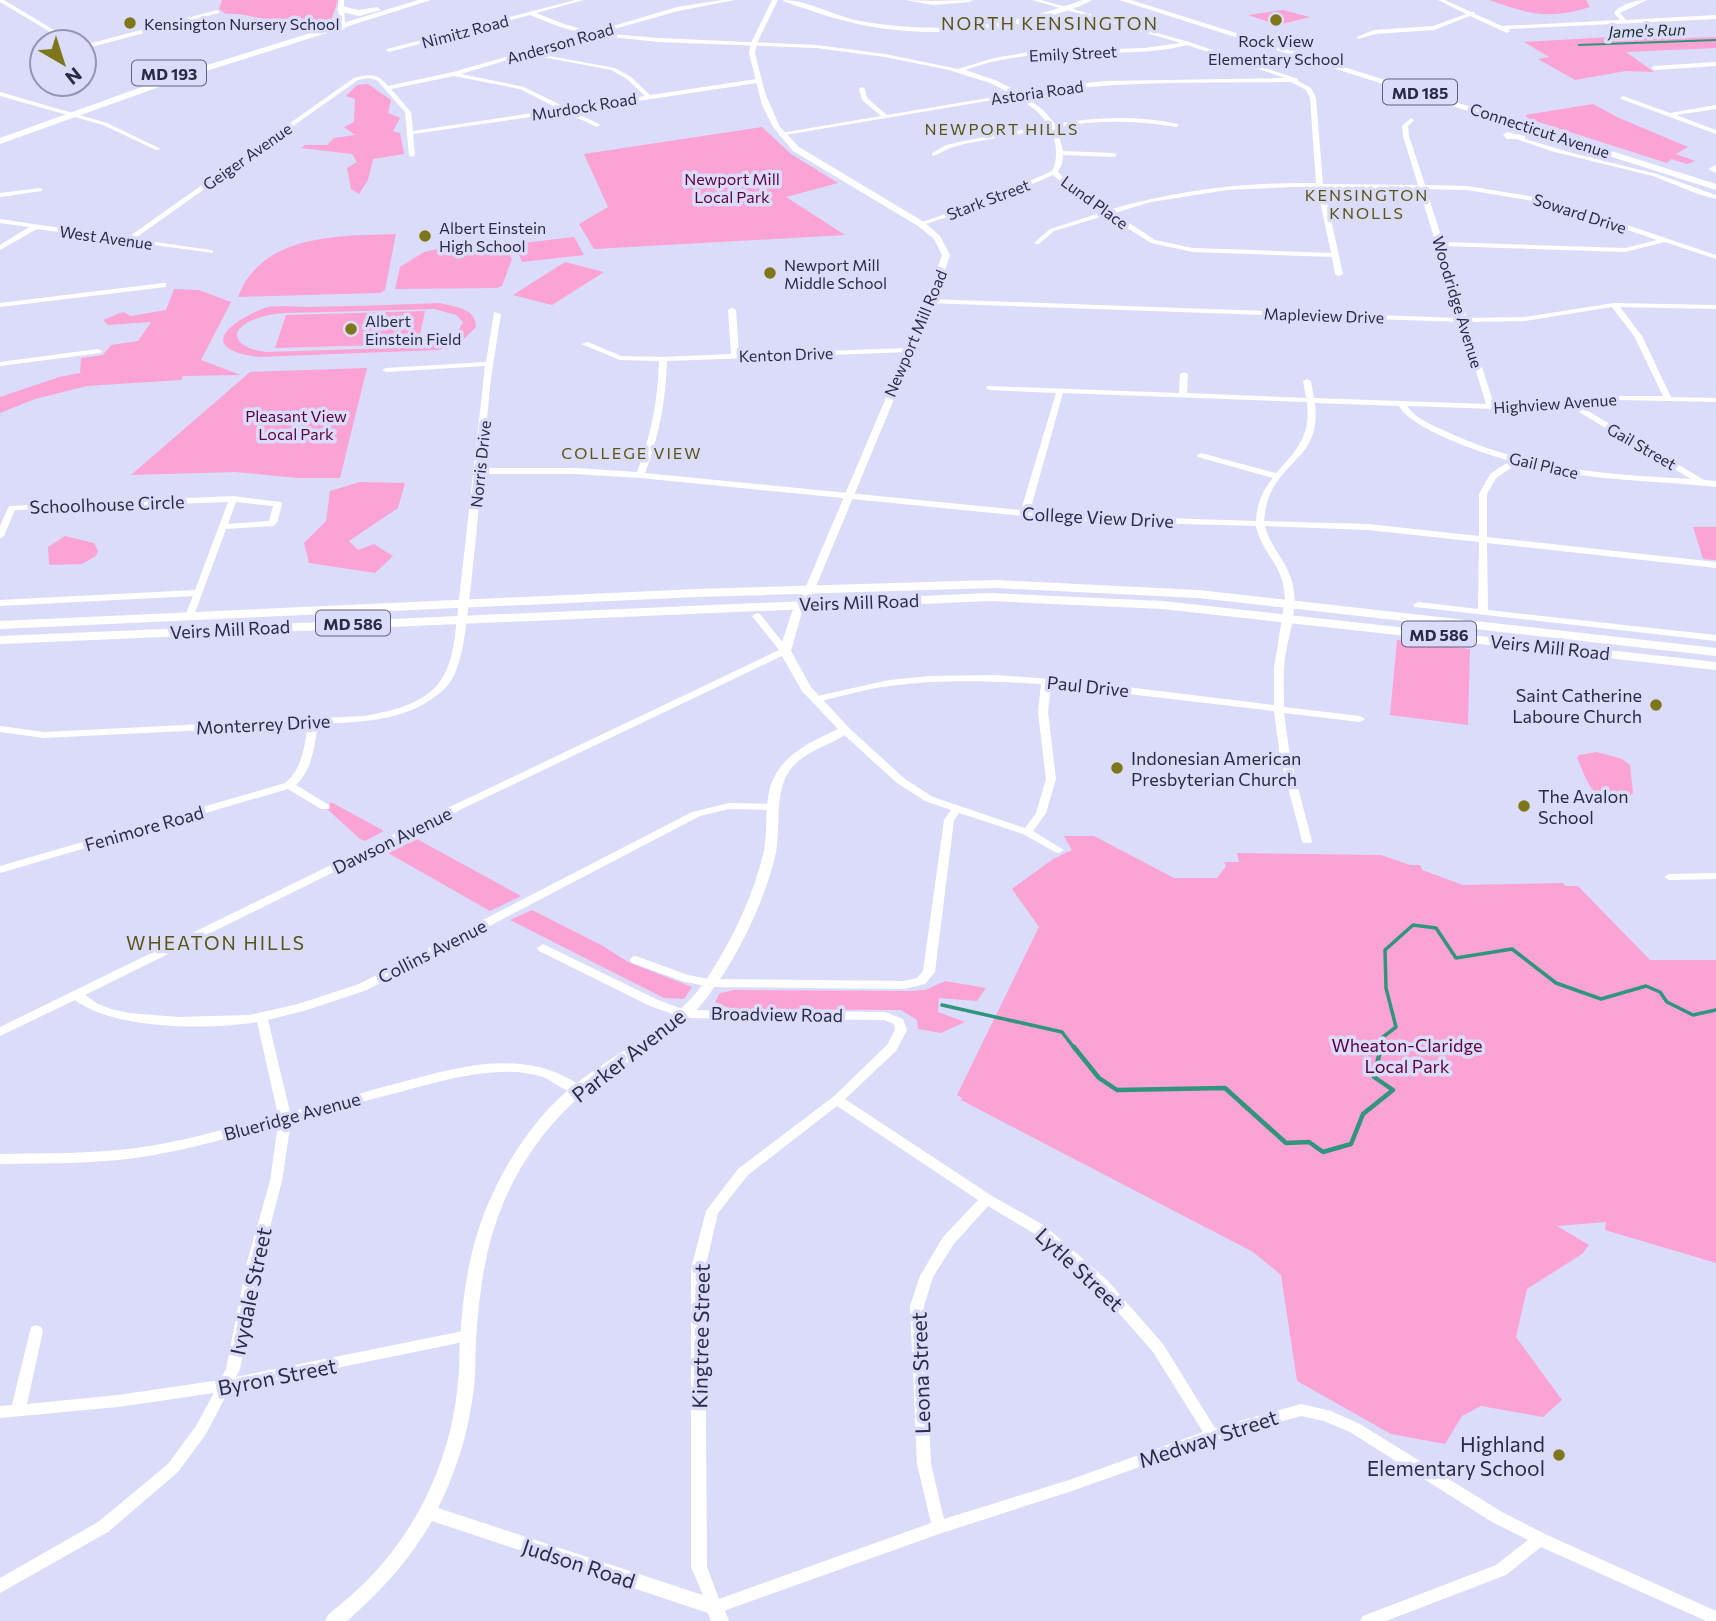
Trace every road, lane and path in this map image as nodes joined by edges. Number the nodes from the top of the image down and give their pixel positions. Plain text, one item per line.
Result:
1 (408, 0) edge
2 (427, 0) edge
3 (581, 0) edge
4 (732, 0) edge
5 (785, 0) edge
6 (908, 0) edge
7 (970, 0) edge
8 (1035, 0) edge
9 (1089, 0) edge
10 (1123, 0) edge
11 (1143, 0) edge
12 (1441, 0) edge
13 (1644, 0) edge
14 (3, 1) edge
15 (794, 2) edge
16 (770, 3) edge
17 (341, 4) edge
18 (1069, 8) junction
19 (383, 9) junction
20 (217, 12) dead end
21 (530, 13) junction
22 (1473, 13) junction
23 (1716, 17) edge
24 (1625, 22) junction
25 (342, 25) junction
26 (48, 28) edge
27 (1502, 28) junction
28 (1509, 33) dead end
29 (591, 34) junction
30 (1359, 37) dead end
31 (98, 43) edge
32 (754, 43) junction
33 (1187, 43) junction
34 (389, 50) dead end
35 (527, 53) junction
36 (1716, 64) edge
37 (373, 68) dead end
38 (1654, 68) dead end
39 (960, 70) junction
40 (454, 74) junction
41 (368, 76) junction
42 (757, 80) junction
43 (1296, 80) junction
44 (388, 88) junction
45 (862, 89) dead end
46 (10, 90) dead end
47 (0, 94) edge
48 (1019, 94) junction
49 (648, 96) junction
50 (1623, 98) dead end
51 (1716, 107) edge
52 (568, 109) junction
53 (60, 111) junction
54 (71, 114) junction
55 (1669, 115) junction
56 (886, 117) junction
57 (1411, 120) dead end
58 (597, 125) dead end
59 (1055, 125) junction
60 (1176, 125) dead end
61 (1716, 132) edge
62 (0, 133) edge
63 (410, 133) junction
64 (781, 135) junction
65 (1520, 139) dead end
66 (0, 141) edge
67 (158, 149) dead end
68 (1060, 153) junction
69 (934, 154) dead end
70 (412, 155) dead end
71 (1114, 155) dead end
72 (1054, 172) junction
73 (1716, 179) edge
74 (1320, 186) junction
75 (1422, 187) junction
76 (1716, 187) edge
77 (40, 190) dead end
78 (0, 195) edge
79 (1716, 197) edge
80 (1107, 212) junction
81 (0, 221) edge
82 (921, 224) junction
83 (35, 227) junction
84 (128, 240) junction
85 (1664, 240) junction
86 (1037, 243) dead end
87 (1440, 244) junction
88 (0, 248) edge
89 (211, 252) dead end
90 (1334, 255) junction
91 (1716, 257) edge
92 (1339, 274) dead end
93 (163, 285) dead end
94 (931, 301) junction
95 (0, 305) edge
96 (1614, 305) junction
97 (1716, 307) edge
98 (732, 310) dead end
99 (497, 314) dead end
100 (1463, 320) junction
101 (585, 344) dead end
102 (908, 350) junction
103 (98, 351) dead end
104 (735, 356) junction
105 (663, 359) junction
106 (488, 364) junction
107 (0, 365) edge
108 (386, 370) dead end
109 (1184, 374) dead end
110 (1307, 382) dead end
111 (990, 388) dead end
112 (1060, 391) junction
113 (1183, 395) junction
114 (1667, 397) junction
115 (1310, 400) junction
116 (1716, 400) edge
117 (1569, 403) junction
118 (1402, 404) junction
119 (1491, 407) junction
120 (1202, 455) dead end
121 (1517, 460) junction
122 (479, 471) junction
123 (640, 475) junction
124 (1276, 476) junction
125 (1701, 482) junction
126 (1716, 484) edge
127 (847, 495) junction
128 (233, 499) junction
129 (1025, 513) junction
130 (1259, 523) junction
131 (224, 527) junction
132 (0, 536) edge
133 (1483, 541) junction
134 (1716, 565) edge
135 (809, 590) junction
136 (199, 593) junction
137 (0, 603) edge
138 (801, 604) junction
139 (1418, 604) dead end
140 (1287, 610) junction
141 (1483, 611) junction
142 (463, 612) junction
143 (190, 616) junction
144 (757, 616) dead end
145 (0, 625) edge
146 (1716, 638) edge
147 (0, 640) edge
148 (785, 651) junction
149 (1716, 652) edge
150 (1716, 666) edge
151 (1046, 682) junction
152 (816, 699) junction
153 (1279, 709) junction
154 (1360, 719) dead end
155 (313, 722) junction
156 (0, 729) edge
157 (845, 730) junction
158 (289, 785) junction
159 (325, 807) dead end
160 (772, 807) junction
161 (956, 810) junction
162 (1027, 832) junction
163 (1307, 841) dead end
164 (1059, 850) dead end
165 (0, 870) edge
166 (1716, 876) edge
167 (1669, 877) dead end
168 (543, 948) dead end
169 (636, 960) dead end
170 (709, 983) junction
171 (77, 995) junction
172 (684, 1014) junction
173 (262, 1018) junction
174 (899, 1022) joint
175 (0, 1032) edge
176 (578, 1090) junction
177 (837, 1100) junction
178 (285, 1118) junction
179 (0, 1159) edge
180 (987, 1199) junction
181 (36, 1331) dead end
182 (468, 1336) junction
183 (222, 1387) junction
184 (18, 1411) junction
185 (0, 1412) edge
186 (1212, 1435) junction
187 (429, 1513) junction
188 (939, 1527) junction
189 (1540, 1539) junction
190 (0, 1586) edge
191 (717, 1614) edge
192 (1716, 1618) edge
193 (334, 1621) edge
194 (1368, 1621) edge

1 - 19 main road, MD 193
2 - 25 main road, MD 193
3 - 21 street, Nimitz Road
4 - 29 street, Anderson Road
5 - 15 street
6 - 7 street
8 - 18 street
9 - 18 street
10 - 76 main road, Connecticut Avenue / MD 185
11 - 73 main road, Connecticut Avenue / MD 185
12 - 22 street
13 - 24 street
14 - 26 street
15 - 16 street
15 - 18 street
16 - 32 street, Newport Mill Road
17 - 19 main road
17 - 25 street
18 - 33 street
19 - 25 main road, MD 193
20 - 31 street
21 - 29 street
21 - 34 street, Nimitz Road
22 - 27 street
22 - 30 street
23 - 24 street
24 - 27 street
25 - 53 main road, MD 193
25 - 54 main road, MD 193
27 - 28 street
29 - 32 street
29 - 35 street, Anderson Road
32 - 39 street
32 - 42 street, Newport Mill Road
33 - 39 street, Emily Street
33 - 43 street
35 - 40 street, Anderson Road
35 - 49 street
36 - 38 street
37 - 41 street
39 - 48 street
40 - 44 street, Anderson Road
40 - 52 street
41 - 44 street
41 - 84 street, Geiger Avenue
42 - 49 street, Murdock Road
42 - 64 street, Newport Mill Road
43 - 48 street, Astoria Road
43 - 74 street
44 - 63 street
45 - 56 street
46 - 47 street
47 - 53 street
48 - 56 street, Astoria Road
48 - 59 street
49 - 52 street, Murdock Road
50 - 55 street
51 - 55 street
52 - 58 street
52 - 63 street, Murdock Road
53 - 54 street
53 - 62 main road, MD 193
54 - 66 main road, MD 193
54 - 67 street
55 - 61 street
56 - 64 street, Astoria Road
57 - 75 street, Woodridge Avenue
59 - 60 street
59 - 68 street, Lund Place
59 - 69 street
63 - 70 street
64 - 82 street, Newport Mill Road
65 - 79 street, Connecticut Avenue
68 - 71 street
68 - 72 street, Lund Place
72 - 80 street, Lund Place
72 - 82 street, Stark Street
74 - 75 street, Soward Drive
74 - 80 street, Soward Drive
74 - 90 street
75 - 85 street, Soward Drive
75 - 87 street, Woodridge Avenue
77 - 78 street
80 - 86 street, Soward Drive
80 - 90 street, Lund Place
81 - 83 street, West Avenue
82 - 94 street, Newport Mill Road
83 - 84 street, West Avenue
83 - 88 street
84 - 89 street, West Avenue
85 - 87 street
85 - 91 street, Soward Drive
87 - 100 street, Woodridge Avenue
90 - 92 street
93 - 95 street
94 - 100 street, Mapleview Drive
94 - 102 street, Newport Mill Road
96 - 97 street, Mapleview Drive
96 - 100 street, Mapleview Drive
96 - 114 street
98 - 104 street
99 - 106 street, Norris Drive
100 - 119 street, Woodridge Avenue
101 - 105 street, Kenton Drive
102 - 104 street, Kenton Drive
102 - 127 street, Newport Mill Road
103 - 107 street
104 - 105 street, Kenton Drive
105 - 123 street
106 - 108 street
106 - 122 street, Norris Drive
109 - 113 street
110 - 115 street
111 - 112 street, Highview Avenue
112 - 113 street, Highview Avenue
112 - 129 street
113 - 115 street, Highview Avenue
114 - 116 street, Highview Avenue
114 - 117 street, Highview Avenue
115 - 118 street, Highview Avenue
115 - 124 street
117 - 119 street, Highview Avenue
117 - 125 street, Gail Street
118 - 119 street, Highview Avenue
118 - 121 street, Gail Place
120 - 124 street
121 - 125 street, Gail Place
121 - 133 street
122 - 123 street, College View Drive
122 - 142 street, Norris Drive
123 - 127 street, College View Drive
124 - 130 street
125 - 126 street, Gail Street
127 - 129 street, College View Drive
127 - 135 street, Newport Mill Road
128 - 131 street
128 - 131 street, Schoolhouse Circle
128 - 132 street, Schoolhouse Circle
129 - 130 street, College View Drive
130 - 133 street, College View Drive
130 - 140 street
131 - 136 street
133 - 134 street, College View Drive
133 - 141 street
135 - 138 street, Newport Mill Road
135 - 140 main road, Veirs Mill Road / MD 586
135 - 142 main road, Veirs Mill Road / MD 586
136 - 137 street
136 - 143 street
138 - 140 main road, Veirs Mill Road / MD 586
138 - 142 main road, Veirs Mill Road / MD 586
138 - 148 street, Newport Mill Road
139 - 141 street, Veirs Mill Road
140 - 149 main road, Veirs Mill Road / MD 586
140 - 150 main road, Veirs Mill Road / MD 586
140 - 153 street
141 - 146 street, Veirs Mill Road
142 - 143 main road, Veirs Mill Road / MD 586
142 - 147 main road, Veirs Mill Road / MD 586
142 - 155 street, Monterrey Drive
143 - 145 main road, Veirs Mill Road / MD 586
144 - 148 street
148 - 152 street
148 - 171 street, Dawson Avenue
151 - 152 street, Paul Drive
151 - 153 street, Paul Drive
151 - 162 street
152 - 157 street
153 - 154 street, Paul Drive
153 - 163 street
155 - 156 street, Monterrey Drive
155 - 158 street
157 - 160 street, Parker Avenue
157 - 161 street
158 - 159 street
158 - 165 street, Fenimore Road
160 - 170 street, Parker Avenue
160 - 173 street, Collins Avenue
161 - 162 street
161 - 170 street, Broadview Road
162 - 164 street
166 - 167 street
168 - 172 street, Broadview Road
169 - 170 street, Broadview Road
170 - 172 street, Parker Avenue
171 - 173 street, Collins Avenue
171 - 175 street, Dawson Avenue
172 - 174 street, Broadview Road
172 - 176 street, Parker Avenue
173 - 178 street, Ivydale Street
174 - 177 street, Kingtree Street
176 - 178 street, Blueridge Avenue
176 - 182 street, Parker Avenue
177 - 180 street, Lytle Street
177 - 191 street, Kingtree Street
178 - 179 street, Blueridge Avenue
178 - 183 street, Ivydale Street
180 - 186 street, Lytle Street
180 - 188 street, Leona Street
181 - 184 street
182 - 183 street, Byron Street
182 - 187 street, Parker Avenue
183 - 184 street, Byron Street
183 - 190 street, Ivydale Street
184 - 185 street, Byron Street
186 - 188 street, Medway Street
186 - 189 street, Medway Street
187 - 191 street, Judson Road
187 - 193 street, Parker Avenue
188 - 191 street, Medway Street
189 - 192 street, Medway Street
189 - 194 street

